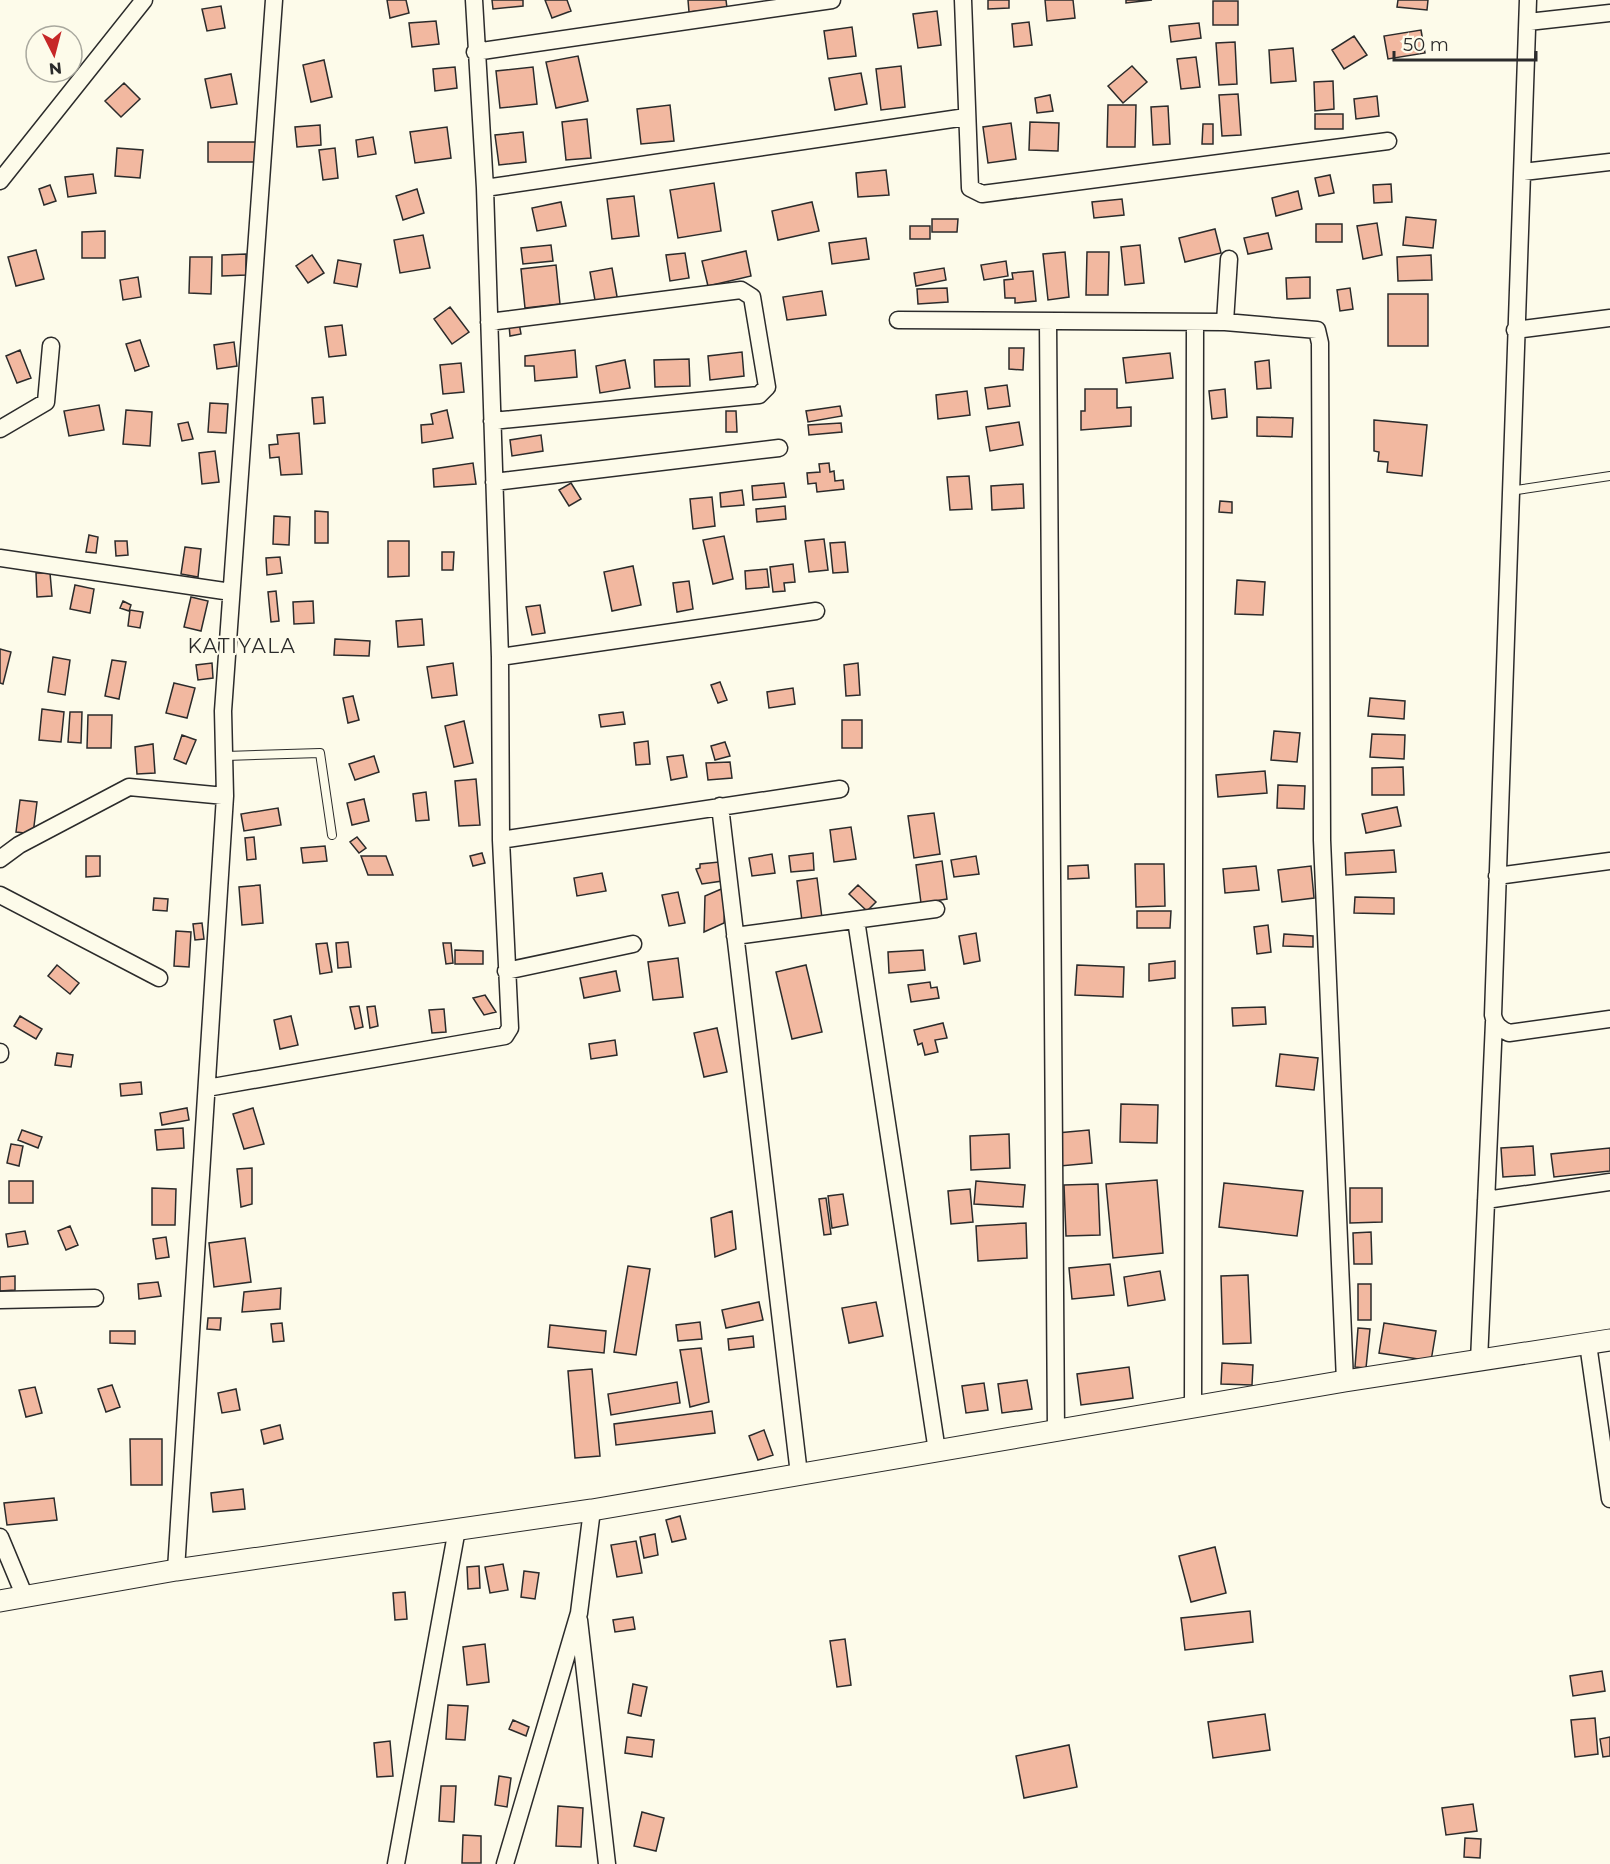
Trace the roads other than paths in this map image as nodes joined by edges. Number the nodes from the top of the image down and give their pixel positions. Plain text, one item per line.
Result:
1 (144, 0) edge
2 (274, 0) edge
3 (474, 0) edge
4 (832, 0) edge
5 (963, 0) edge
6 (1528, 0) edge
7 (1610, 13) edge
8 (1528, 22) junction
9 (475, 52) junction
10 (966, 117) junction
11 (1388, 141) dead end
12 (1610, 162) edge
13 (1523, 172) junction
14 (0, 181) edge
15 (485, 188) junction
16 (1230, 260) dead end
17 (1610, 318) edge
18 (898, 320) dead end
19 (1048, 321) junction
20 (489, 322) junction
21 (1195, 322) junction
22 (1225, 322) junction
23 (1515, 330) junction
24 (51, 346) dead end
25 (492, 421) junction
26 (0, 429) edge
27 (779, 448) dead end
28 (1610, 476) edge
29 (494, 482) junction
30 (1509, 491) junction
31 (0, 558) edge
32 (231, 592) junction
33 (816, 611) dead end
34 (500, 657) junction
35 (226, 756) junction
36 (840, 789) dead end
37 (225, 796) junction
38 (720, 806) junction
39 (332, 835) dead end
40 (501, 840) junction
41 (0, 859) edge
42 (1610, 861) edge
43 (1497, 876) junction
44 (0, 895) edge
45 (936, 909) dead end
46 (856, 920) junction
47 (735, 936) junction
48 (633, 944) dead end
49 (506, 970) junction
50 (159, 978) dead end
51 (1610, 1019) edge
52 (1494, 1022) junction
53 (207, 1088) junction
54 (1610, 1182) edge
55 (1486, 1200) junction
56 (95, 1298) dead end
57 (0, 1300) edge
58 (1610, 1340) edge
59 (1588, 1344) junction
60 (1479, 1360) junction
61 (1345, 1381) junction
62 (1193, 1407) junction
63 (1056, 1431) junction
64 (937, 1451) junction
65 (799, 1474) junction
66 (1610, 1492) edge
67 (592, 1510) junction
68 (457, 1529) junction
69 (0, 1537) edge
70 (176, 1570) junction
71 (25, 1597) junction
72 (0, 1601) edge
73 (579, 1613) junction
74 (396, 1864) edge
75 (505, 1864) edge
76 (607, 1864) edge

1 - 14 street
2 - 32 street
3 - 9 street
4 - 9 street
5 - 10 street
6 - 8 street
7 - 8 street
8 - 13 street
9 - 15 street
10 - 11 street
10 - 15 street
12 - 13 street
13 - 23 street
15 - 20 street
16 - 22 street
17 - 23 street
18 - 19 street
19 - 21 street
19 - 63 street
20 - 25 street
20 - 25 street
21 - 22 street
21 - 62 street
22 - 61 street
23 - 30 street
24 - 26 street
25 - 29 street
27 - 29 street
28 - 30 lane
29 - 34 street
30 - 43 street
31 - 32 street
32 - 35 street
33 - 34 street
34 - 40 street
35 - 37 street
35 - 39 lane
36 - 38 street
37 - 41 street
37 - 53 street
38 - 40 street
38 - 47 street
40 - 49 street
42 - 43 street
43 - 52 street
44 - 50 street
45 - 46 street
46 - 47 street
46 - 64 street
47 - 65 street
48 - 49 street
49 - 53 street
51 - 52 street
52 - 55 street
53 - 70 street
54 - 55 street
55 - 60 street
56 - 57 street
58 - 59 street
59 - 60 street
59 - 66 street
60 - 61 street
61 - 62 street
62 - 63 street
63 - 64 street
64 - 65 street
65 - 67 street
67 - 68 street
67 - 73 street
68 - 70 street
68 - 74 street
69 - 71 street
70 - 71 street
71 - 72 street
73 - 75 street
73 - 76 street

